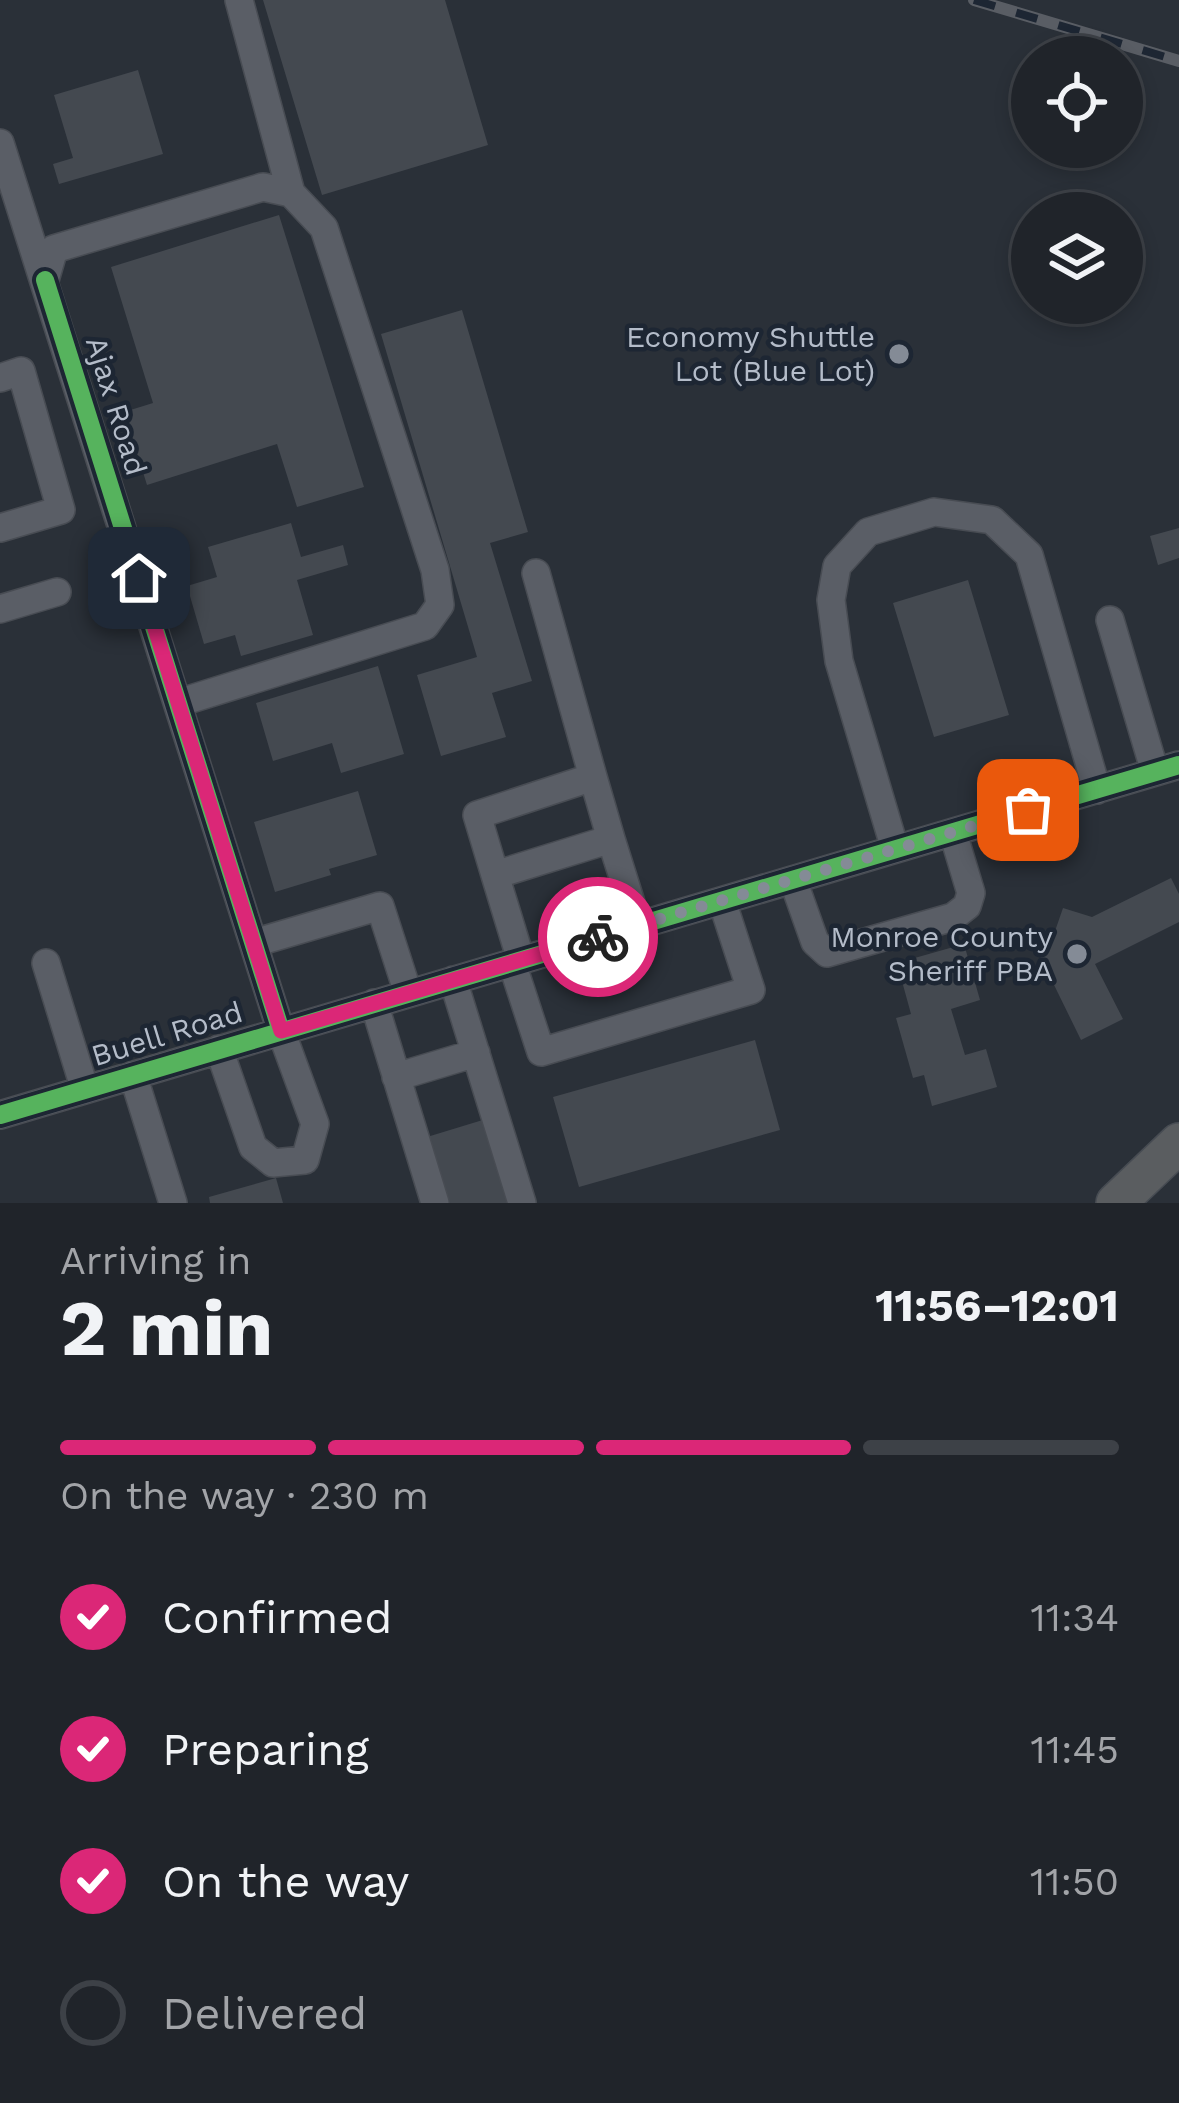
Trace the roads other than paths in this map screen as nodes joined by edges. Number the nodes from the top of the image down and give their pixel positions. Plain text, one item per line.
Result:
1 (239, 0) edge
2 (0, 143) edge
3 (291, 193) junction
4 (45, 280) junction
5 (0, 378) edge
6 (78, 383) junction
7 (28, 397) junction
8 (112, 495) junction
9 (61, 510) junction
10 (0, 528) edge
11 (536, 572) dead end
12 (57, 592) dead end
13 (0, 609) edge
14 (1110, 620) dead end
15 (178, 703) junction
16 (1167, 768) edge
17 (593, 777) junction
18 (1096, 790) junction
19 (953, 833) junction
20 (611, 839) junction
21 (895, 849) junction
22 (495, 875) junction
23 (794, 880) junction
24 (722, 901) junction
25 (638, 925) junction
26 (254, 944) junction
27 (516, 962) junction
28 (46, 963) dead end
29 (454, 980) junction
30 (408, 993) junction
31 (374, 1004) junction
32 (281, 1031) junction
33 (219, 1049) junction
34 (476, 1053) junction
35 (134, 1075) junction
36 (396, 1077) junction
37 (86, 1090) junction
38 (0, 1115) edge
39 (1179, 1143) edge
40 (164, 1201) edge
41 (435, 1203) edge
42 (522, 1203) edge
43 (1116, 1203) edge

1 - 3 street
2 - 4 street, Ajax Road
3 - 4 street
3 - 15 street
4 - 6 street, Ajax Road
5 - 7 street
6 - 7 street
6 - 8 street, Ajax Road
7 - 9 street
8 - 9 street
8 - 15 street, Ajax Road
9 - 10 street
11 - 17 street
12 - 13 street
14 - 16 street
15 - 26 street, Ajax Road
16 - 18 street, Buell Road
17 - 20 street
17 - 22 street
18 - 19 street, Buell Road
18 - 21 street
19 - 21 street, Buell Road
19 - 23 street
20 - 22 street
20 - 25 street
21 - 23 street, Buell Road
22 - 27 street
23 - 24 street, Buell Road
24 - 25 street, Buell Road
24 - 27 street
25 - 27 street, Buell Road
26 - 30 street
26 - 32 street, Ajax Road
27 - 29 street, Buell Road
28 - 37 street
29 - 30 street, Buell Road
29 - 34 street
30 - 31 street, Buell Road
31 - 32 street, Buell Road
31 - 36 street
32 - 33 street, Buell Road
32 - 33 street, Ajax Road
33 - 35 street, Buell Road
34 - 36 street
34 - 42 street
35 - 37 street, Buell Road
35 - 40 street
36 - 41 street
37 - 38 street, Buell Road
39 - 43 highway

